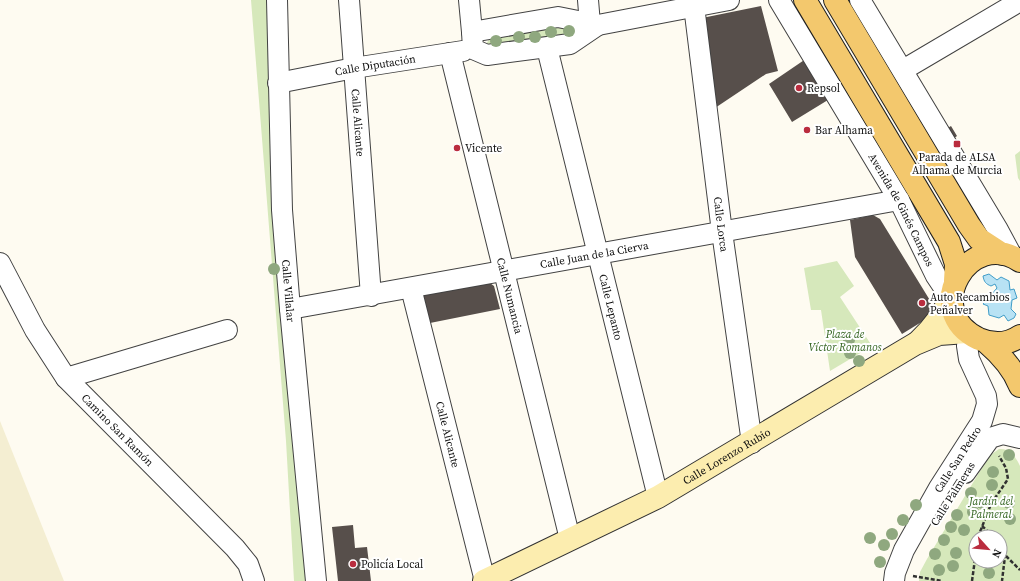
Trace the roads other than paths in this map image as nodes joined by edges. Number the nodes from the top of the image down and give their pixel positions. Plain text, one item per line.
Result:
1 (277, 0) edge
2 (349, 0) edge
3 (469, 0) edge
4 (588, 0) edge
5 (728, 0) edge
6 (778, 0) edge
7 (805, 0) edge
8 (835, 0) edge
9 (860, 0) edge
10 (1017, 4) edge
11 (694, 6) junction
12 (594, 24) junction
13 (473, 41) junction
14 (547, 48) junction
15 (450, 53) junction
16 (354, 68) junction
17 (903, 70) junction
18 (278, 83) junction
19 (899, 200) junction
20 (722, 232) junction
21 (597, 254) junction
22 (1011, 257) edge
23 (0, 263) edge
24 (503, 271) junction
25 (411, 288) junction
26 (954, 288) junction
27 (371, 296) junction
28 (290, 309) junction
29 (227, 330) dead end
30 (974, 336) junction
31 (1020, 336) edge
32 (915, 344) junction
33 (66, 378) junction
34 (1020, 386) edge
35 (1020, 438) edge
36 (752, 443) junction
37 (658, 497) junction
38 (570, 539) junction
39 (902, 579) edge
40 (254, 581) edge
41 (316, 581) edge
42 (484, 581) edge

1 - 18 street, Calle Villalar
2 - 16 street, Calle Alicante
3 - 13 street
4 - 12 street
5 - 11 street
6 - 19 street, Avenida de Ginés Campos
7 - 26 main road, Avenida de Ginés Campos
8 - 22 main road
9 - 17 street
10 - 17 street
11 - 12 street
11 - 20 street, Calle Lorca
12 - 13 street, Calle Diputación
12 - 14 street
13 - 14 street
13 - 15 street, Calle Diputación
14 - 21 street, Calle Lepanto
15 - 16 street, Calle Diputación
15 - 24 street, Calle Numancia
16 - 18 street, Calle Diputación
16 - 27 street, Calle Alicante
17 - 22 street
18 - 28 street, Calle Villalar
19 - 20 street, Calle Juan de la Cierva
19 - 26 street, Avenida de Ginés Campos
20 - 21 street, Calle Juan de la Cierva
20 - 36 street, Calle Lorca
21 - 24 street, Calle Juan de la Cierva
21 - 37 street, Calle Lepanto
22 - 26 main road
23 - 33 street, Camino San Ramón
24 - 25 street, Calle Juan de la Cierva
24 - 38 street, Calle Numancia
25 - 27 street, Calle Juan de la Cierva
25 - 42 street, Calle Alicante
26 - 30 main road
26 - 32 main road
27 - 28 street, Calle Juan de la Cierva
28 - 41 street, Calle Villalar
29 - 33 street
30 - 31 main road
30 - 32 main road, Calle Lorenzo Rubio
30 - 34 main road
30 - 39 street, Calle San Pedro
32 - 36 main road, Calle Lorenzo Rubio
33 - 40 street, Camino San Ramón
35 - 39 street, Calle Palmeras
36 - 37 main road, Calle Lorenzo Rubio
37 - 38 main road, Calle Lorenzo Rubio
38 - 42 main road, Calle Lorenzo Rubio

